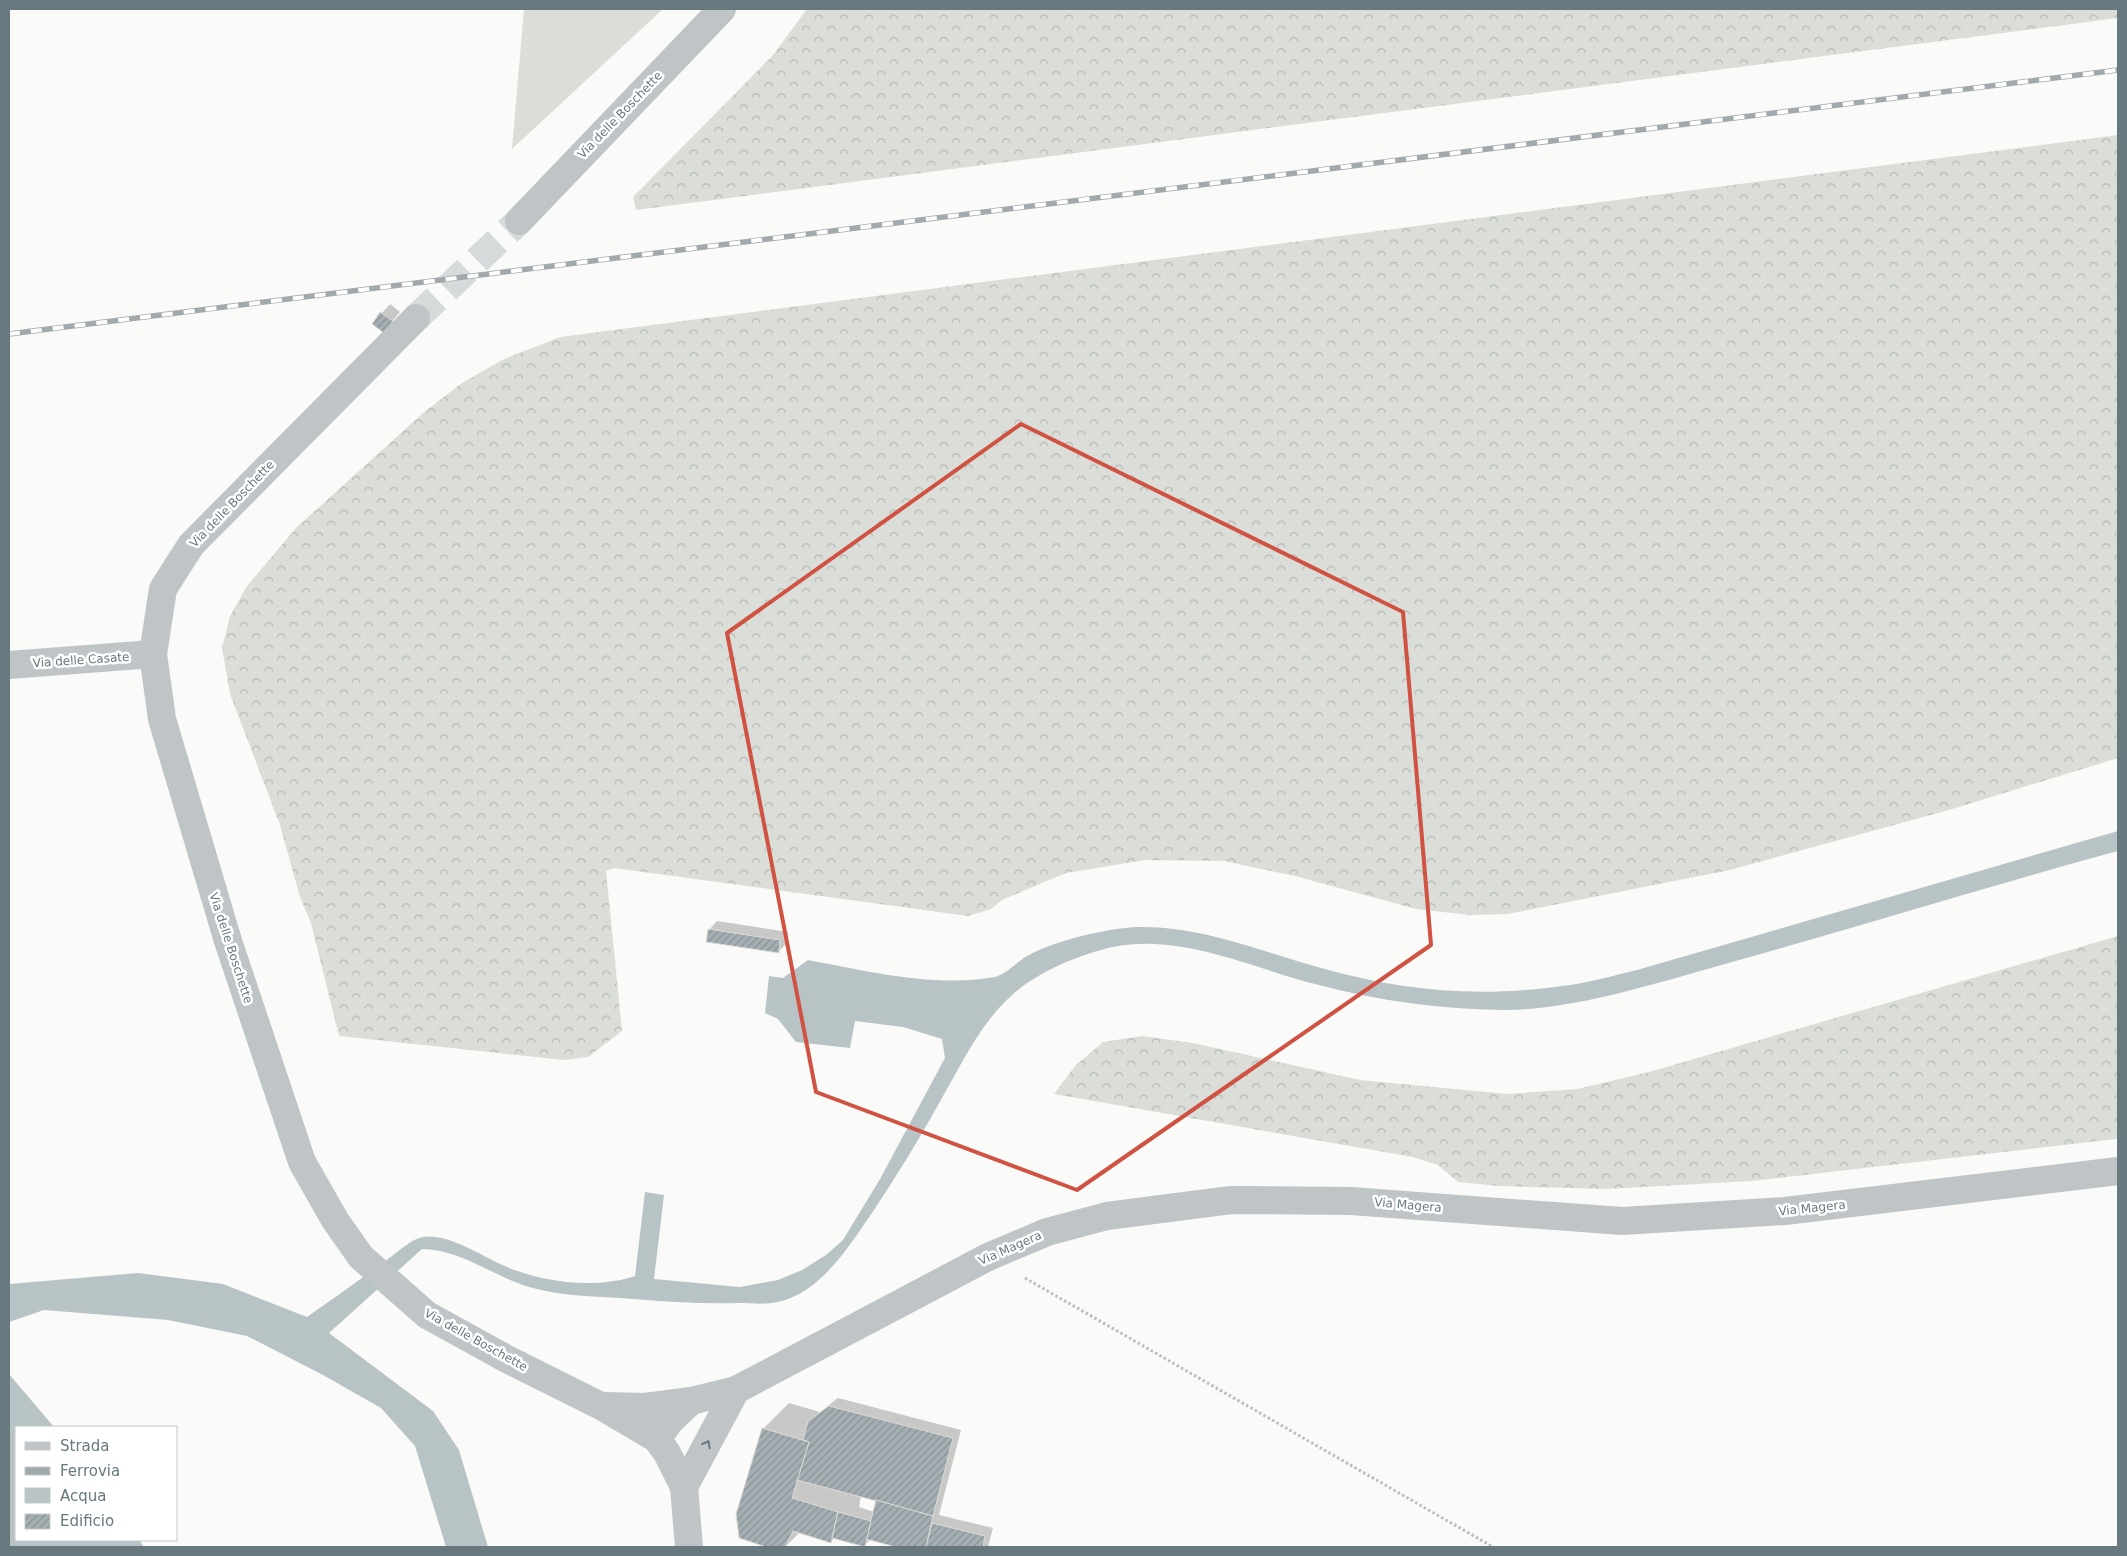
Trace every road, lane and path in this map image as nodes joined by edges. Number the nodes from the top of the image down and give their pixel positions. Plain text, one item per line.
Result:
1 (722, 9) edge
2 (519, 221) tunnel mouth
3 (416, 318) tunnel mouth
4 (153, 654) junction
5 (9, 665) edge
6 (2118, 1172) edge
7 (988, 1256) junction
8 (736, 1390) junction
9 (691, 1401) junction
10 (601, 1406) junction
11 (657, 1439) junction
12 (684, 1487) junction
13 (688, 1547) edge
14 (1493, 1547) edge

1 - 2 street, Via delle Boschette
3 - 4 street, Via delle Boschette
4 - 5 street, Via delle Casate
4 - 10 street, Via delle Boschette
6 - 7 street, Via Magera
7 - 8 street, Via Magera
7 - 14 path
8 - 9 street, Via Magera
12 -> 8 street
9 - 10 street
9 - 11 street, Via Magera
10 - 11 street, Via delle Boschette
11 - 12 street, Via delle Boschette
12 - 13 street

